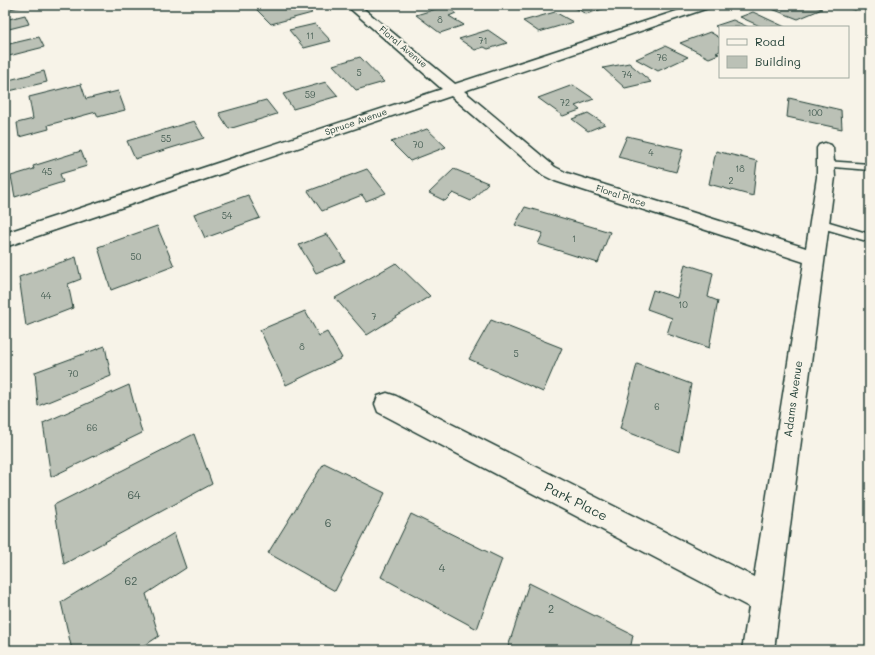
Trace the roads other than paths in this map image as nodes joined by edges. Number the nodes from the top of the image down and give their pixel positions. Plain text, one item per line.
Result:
1 (352, 5) edge
2 (707, 5) edge
3 (453, 90) junction
4 (825, 156) joint
5 (870, 167) edge
6 (819, 223) junction
7 (870, 238) edge
8 (5, 240) edge
9 (813, 258) junction
10 (387, 404) dead end
11 (765, 598) junction
12 (758, 650) edge

1 - 3 street, Floral Avenue
2 - 3 street, Spruce Avenue
3 - 8 street, Spruce Avenue
3 - 9 street, Floral Place
4 - 5 lane
4 - 6 street, Adams Avenue
6 - 7 lane
6 - 9 street, Adams Avenue
9 - 11 street, Adams Avenue
10 - 11 street, Park Place
11 - 12 street, Adams Avenue

